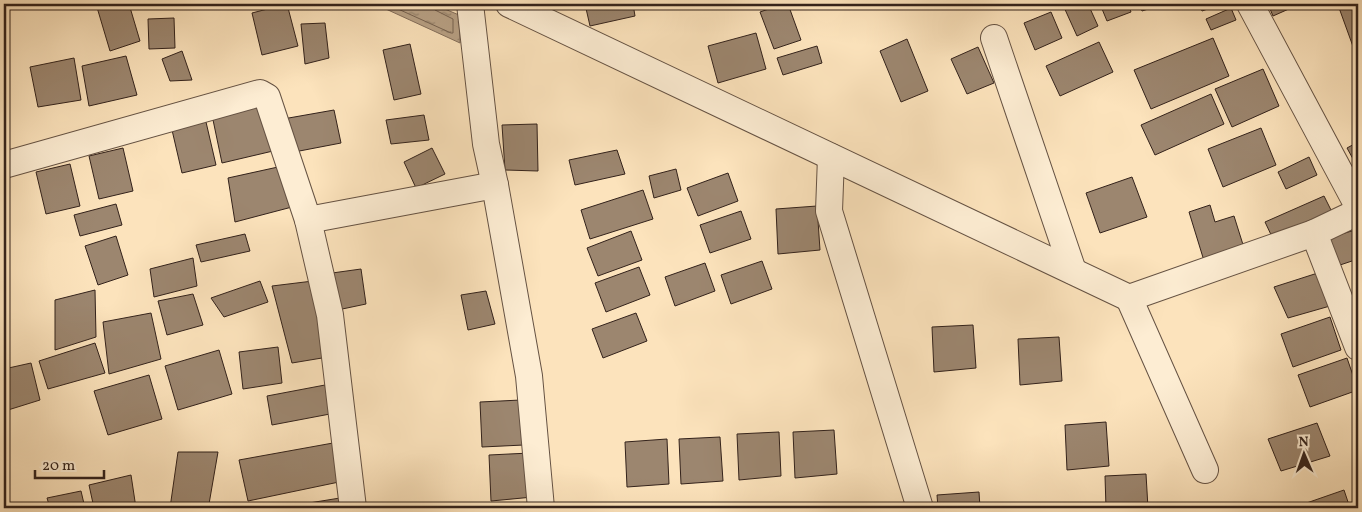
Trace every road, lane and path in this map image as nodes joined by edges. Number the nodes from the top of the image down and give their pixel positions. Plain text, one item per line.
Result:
1 (470, 4) edge
2 (509, 4) edge
3 (1250, 4) edge
4 (994, 38) dead end
5 (831, 156) junction
6 (4, 165) edge
7 (495, 185) junction
8 (1358, 206) edge
9 (1358, 212) edge
10 (308, 220) junction
11 (1314, 233) junction
12 (1073, 271) junction
13 (1129, 298) junction
14 (1358, 347) edge
15 (1205, 470) dead end
16 (353, 508) edge
17 (541, 508) edge
18 (920, 508) edge

1 - 7 street
2 - 5 street
3 - 8 street
4 - 12 street
5 - 12 street
5 - 18 street
6 - 10 street
7 - 10 street
7 - 17 street
9 - 11 street
10 - 16 street
11 - 13 street
11 - 14 street
12 - 13 street
13 - 15 street

